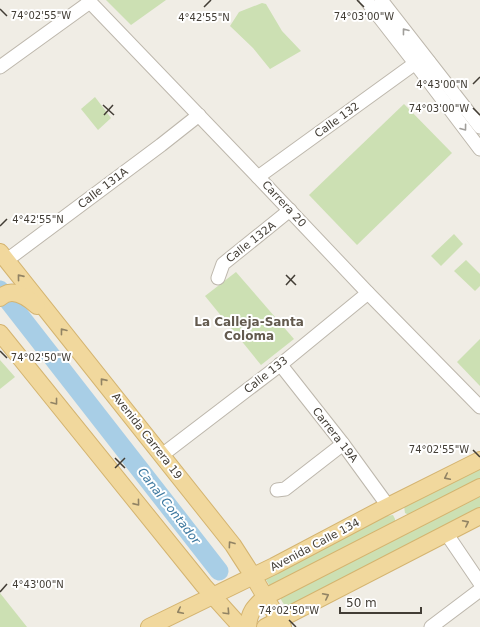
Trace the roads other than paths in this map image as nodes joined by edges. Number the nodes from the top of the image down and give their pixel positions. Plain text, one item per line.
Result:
1 (366, 0) edge
2 (381, 0) edge
3 (89, 1) edge
4 (429, 62) junction
5 (415, 63) junction
6 (0, 67) edge
7 (199, 115) junction
8 (480, 127) edge
9 (480, 149) edge
10 (258, 177) junction
11 (290, 210) junction
12 (3, 256) edge
13 (218, 278) dead end
14 (368, 293) junction
15 (0, 298) edge
16 (52, 316) junction
17 (0, 326) edge
18 (0, 333) edge
19 (15, 351) junction
20 (280, 364) junction
21 (480, 407) edge
22 (343, 444) junction
23 (162, 455) junction
24 (480, 460) edge
25 (480, 486) edge
26 (277, 490) dead end
27 (387, 506) junction
28 (480, 516) edge
29 (409, 523) junction
30 (446, 533) junction
31 (253, 576) junction
32 (480, 583) edge
33 (480, 590) edge
34 (212, 596) junction
35 (265, 597) junction
36 (275, 625) edge
37 (149, 627) edge
38 (241, 627) edge
39 (248, 627) edge
40 (431, 627) edge

1 - 5 street
4 -> 2 street
3 - 6 street
3 - 7 street, Carrera 20
4 - 5 street
4 - 8 street
5 -> 9 street
5 - 10 street, Calle 132
7 - 10 street, Carrera 20
7 - 12 street, Calle 131A
10 - 11 street, Carrera 20
11 - 13 street, Calle 132A
11 - 14 street, Carrera 20
16 -> 12 main road, Avenida Carrera 19
14 - 20 street, Calle 133
14 - 21 street, Carrera 20
15 - 16 main road
23 -> 16 main road, Avenida Carrera 19
17 - 19 main road
18 - 19 main road
19 -> 34 main road
20 - 22 street, Carrera 19A
20 - 23 street, Calle 133
22 - 26 street
22 - 27 street, Carrera 19A
31 -> 23 main road, Avenida Carrera 19
24 -> 27 main road, Avenida Calle 134
25 - 29 main road
27 - 29 main road
27 - 31 main road, Avenida Calle 134
30 -> 28 main road
29 - 35 main road
30 - 32 street
36 -> 30 main road
31 - 34 main road, Avenida Calle 134
31 - 35 main road, Avenida Carrera 19
33 - 40 street
34 -> 37 main road, Avenida Calle 134
34 -> 38 main road
35 - 36 main road, Avenida Carrera 19
35 - 39 main road

